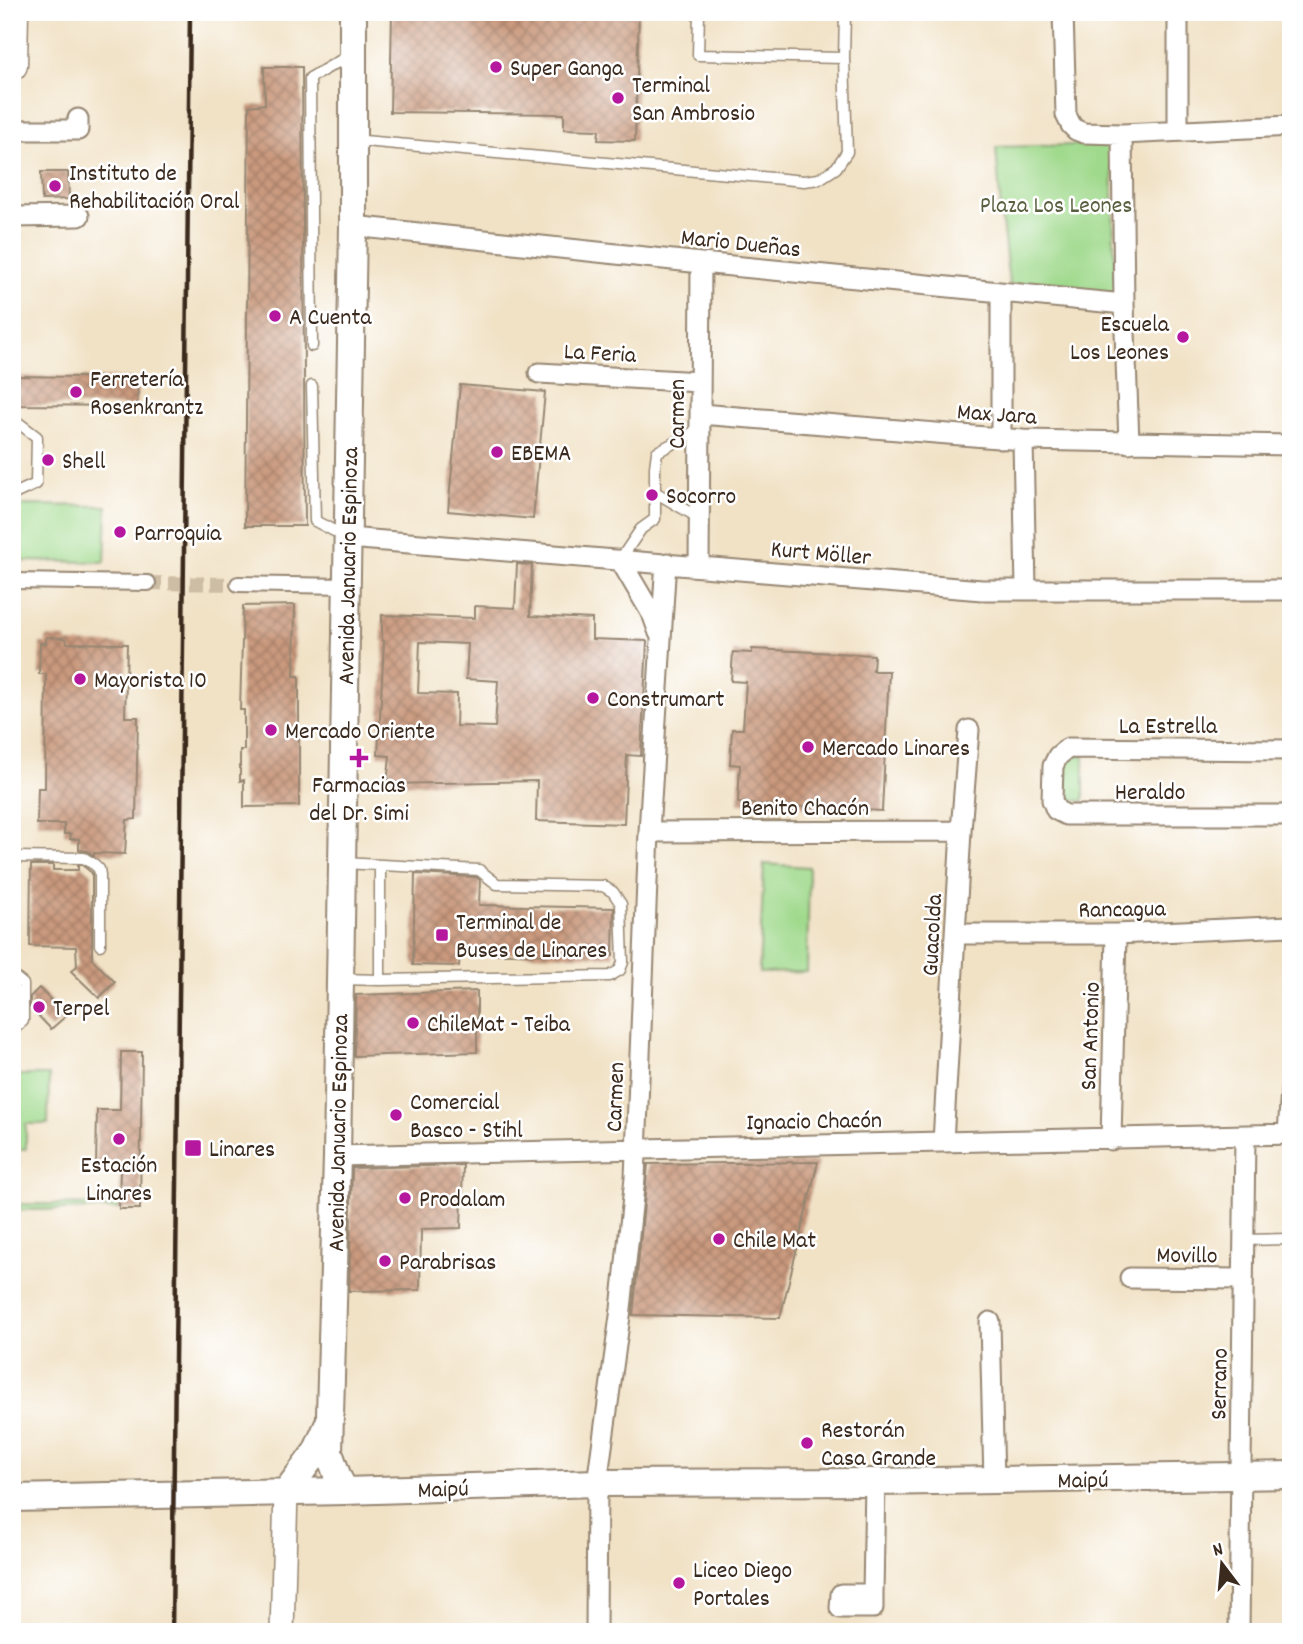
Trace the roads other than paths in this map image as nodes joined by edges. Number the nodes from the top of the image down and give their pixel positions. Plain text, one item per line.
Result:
1 (13, 12) edge
2 (353, 12) edge
3 (699, 12) edge
4 (845, 12) edge
5 (1063, 12) edge
6 (1178, 12) edge
7 (354, 52) junction
8 (844, 58) junction
9 (12, 65) edge
10 (78, 119) dead end
11 (1291, 126) edge
12 (12, 130) edge
13 (1178, 131) junction
14 (1122, 134) junction
15 (353, 140) junction
16 (79, 216) dead end
17 (12, 217) edge
18 (353, 226) junction
19 (701, 263) junction
20 (1001, 293) junction
21 (1124, 304) junction
22 (312, 346) dead end
23 (539, 373) dead end
24 (700, 382) junction
25 (312, 386) dead end
26 (12, 418) edge
27 (700, 421) junction
28 (1001, 439) junction
29 (1023, 440) junction
30 (1129, 443) junction
31 (1291, 445) edge
32 (655, 492) junction
33 (12, 495) edge
34 (699, 518) junction
35 (348, 538) junction
36 (620, 560) junction
37 (667, 563) junction
38 (699, 566) junction
39 (12, 581) edge
40 (148, 583) tunnel mouth
41 (238, 584) tunnel mouth
42 (347, 586) junction
43 (1026, 590) junction
44 (1291, 590) edge
45 (662, 640) junction
46 (969, 730) dead end
47 (1291, 750) edge
48 (1053, 766) joint
49 (1291, 815) edge
50 (961, 831) junction
51 (649, 832) junction
52 (12, 858) edge
53 (342, 863) junction
54 (380, 865) junction
55 (1291, 926) edge
56 (955, 934) junction
57 (1116, 934) junction
58 (100, 945) dead end
59 (12, 975) edge
60 (340, 979) junction
61 (380, 980) junction
62 (12, 1031) edge
63 (1291, 1089) edge
64 (1289, 1134) edge
65 (1245, 1136) junction
66 (1111, 1140) junction
67 (943, 1142) junction
68 (637, 1149) junction
69 (337, 1156) junction
70 (1291, 1238) edge
71 (1244, 1240) junction
72 (1130, 1278) dead end
73 (1243, 1279) junction
74 (990, 1322) dead end
75 (330, 1413) junction
76 (1241, 1475) junction
77 (1291, 1475) edge
78 (994, 1481) junction
79 (874, 1482) junction
80 (597, 1483) junction
81 (345, 1491) junction
82 (286, 1492) junction
83 (12, 1498) edge
84 (873, 1594) dead end
85 (282, 1632) edge
86 (596, 1632) edge
87 (1240, 1632) edge

1 - 9 main road
2 - 7 main road, Avenida Januario Espinoza
3 - 8 lane
4 - 8 lane
5 - 14 street
6 - 13 street
7 - 15 main road, Avenida Januario Espinoza
7 - 22 lane
8 - 15 lane
10 - 12 street
11 - 13 street
13 - 14 street
14 - 21 street
15 - 18 main road, Avenida Januario Espinoza
16 - 17 street
18 - 19 street, Mario Dueñas
18 - 35 main road, Avenida Januario Espinoza
19 - 20 street, Mario Dueñas
19 - 24 street, Carmen
20 - 21 street, Mario Dueñas
20 - 28 street
21 - 30 street
23 - 24 street, La Feria
24 - 27 street, Carmen
25 - 35 lane
26 - 33 lane
27 - 28 street, Max Jara
27 - 32 lane
27 - 34 street, Carmen
28 - 29 street, Max Jara
29 - 30 street, Max Jara
29 - 43 street
30 - 31 street, Max Jara
32 - 34 lane
32 - 36 lane
34 - 38 street, Carmen
35 - 36 street, Kurt Möller
35 - 42 main road, Avenida Januario Espinoza
36 - 37 street, Kurt Möller
36 - 45 street
37 - 38 street, Kurt Möller
37 - 45 street, Carmen
38 - 43 street, Kurt Möller
39 - 40 street
41 - 42 street
42 - 53 main road, Avenida Januario Espinoza
43 - 44 street, Kurt Möller
45 - 51 street, Carmen
46 - 50 street, Guacolda
47 - 48 street, La Estrella
48 - 49 street, Heraldo
50 - 51 street, Benito Chacón
50 - 56 street, Guacolda
51 - 68 street, Carmen
52 - 58 lane
53 - 54 lane
53 - 60 main road, Avenida Januario Espinoza
54 - 61 lane
54 - 61 lane
55 - 57 street, Rancagua
56 - 57 street, Rancagua
56 - 67 street, Guacolda
57 - 66 street, San Antonio
59 - 62 lane
60 - 61 lane
60 - 69 main road, Avenida Januario Espinoza
63 - 64 street
64 - 65 street, Ignacio Chacón
65 - 66 street, Ignacio Chacón
65 - 71 street, Serrano
66 - 67 street, Ignacio Chacón
67 - 68 street, Ignacio Chacón
68 - 69 street, Ignacio Chacón
68 - 80 street, Carmen
69 - 75 main road, Avenida Januario Espinoza
70 - 71 lane
71 - 73 street, Serrano
72 - 73 street, Movillo
73 - 76 street, Serrano
74 - 78 street
75 - 81 main road, Avenida Januario Espinoza
75 - 82 main road, Avenida Januario Espinoza
76 - 77 main road, Maipú
76 - 78 main road, Maipú
76 - 87 street, Serrano
78 - 79 main road, Maipú
79 - 80 main road, Maipú
79 - 84 street
80 - 81 main road, Maipú
80 - 86 street, Carmen
81 - 82 main road, Maipú
82 - 83 main road, Maipú
82 - 85 street

